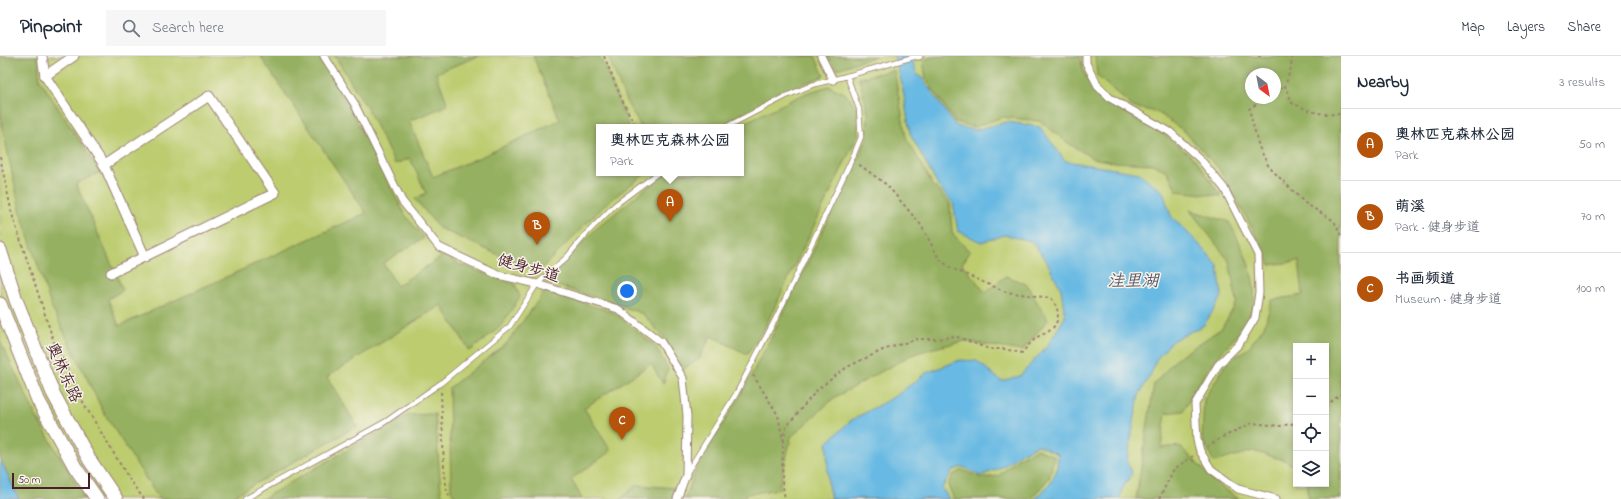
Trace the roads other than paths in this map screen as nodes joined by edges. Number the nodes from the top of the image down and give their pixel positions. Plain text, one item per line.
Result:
1 (42, 56) edge
2 (74, 56) edge
3 (324, 56) edge
4 (821, 56) edge
5 (918, 56) edge
6 (1086, 56) edge
7 (45, 76) junction
8 (847, 76) junction
9 (833, 80) junction
10 (732, 124) edge
11 (104, 165) junction
12 (654, 176) edge
13 (0, 250) edge
14 (144, 257) junction
15 (110, 273) dead end
16 (537, 284) junction
17 (0, 304) edge
18 (686, 475) junction
19 (1271, 498) edge
20 (97, 499) edge
21 (116, 499) edge
22 (245, 499) edge
23 (677, 499) edge

1 - 7 street
2 - 7 street
3 - 16 street, 健身步道
4 - 9 street
5 - 8 lane
6 - 19 street
7 - 11 street
8 - 9 lane
8 - 18 lane
9 - 10 lane
11 - 14 street
11 - 14 street
12 - 16 lane
13 - 21 main road, 奥林东路
14 - 15 street
16 - 18 street, 健身步道
16 - 22 lane
17 - 20 main road
18 - 23 street, 健身步道

